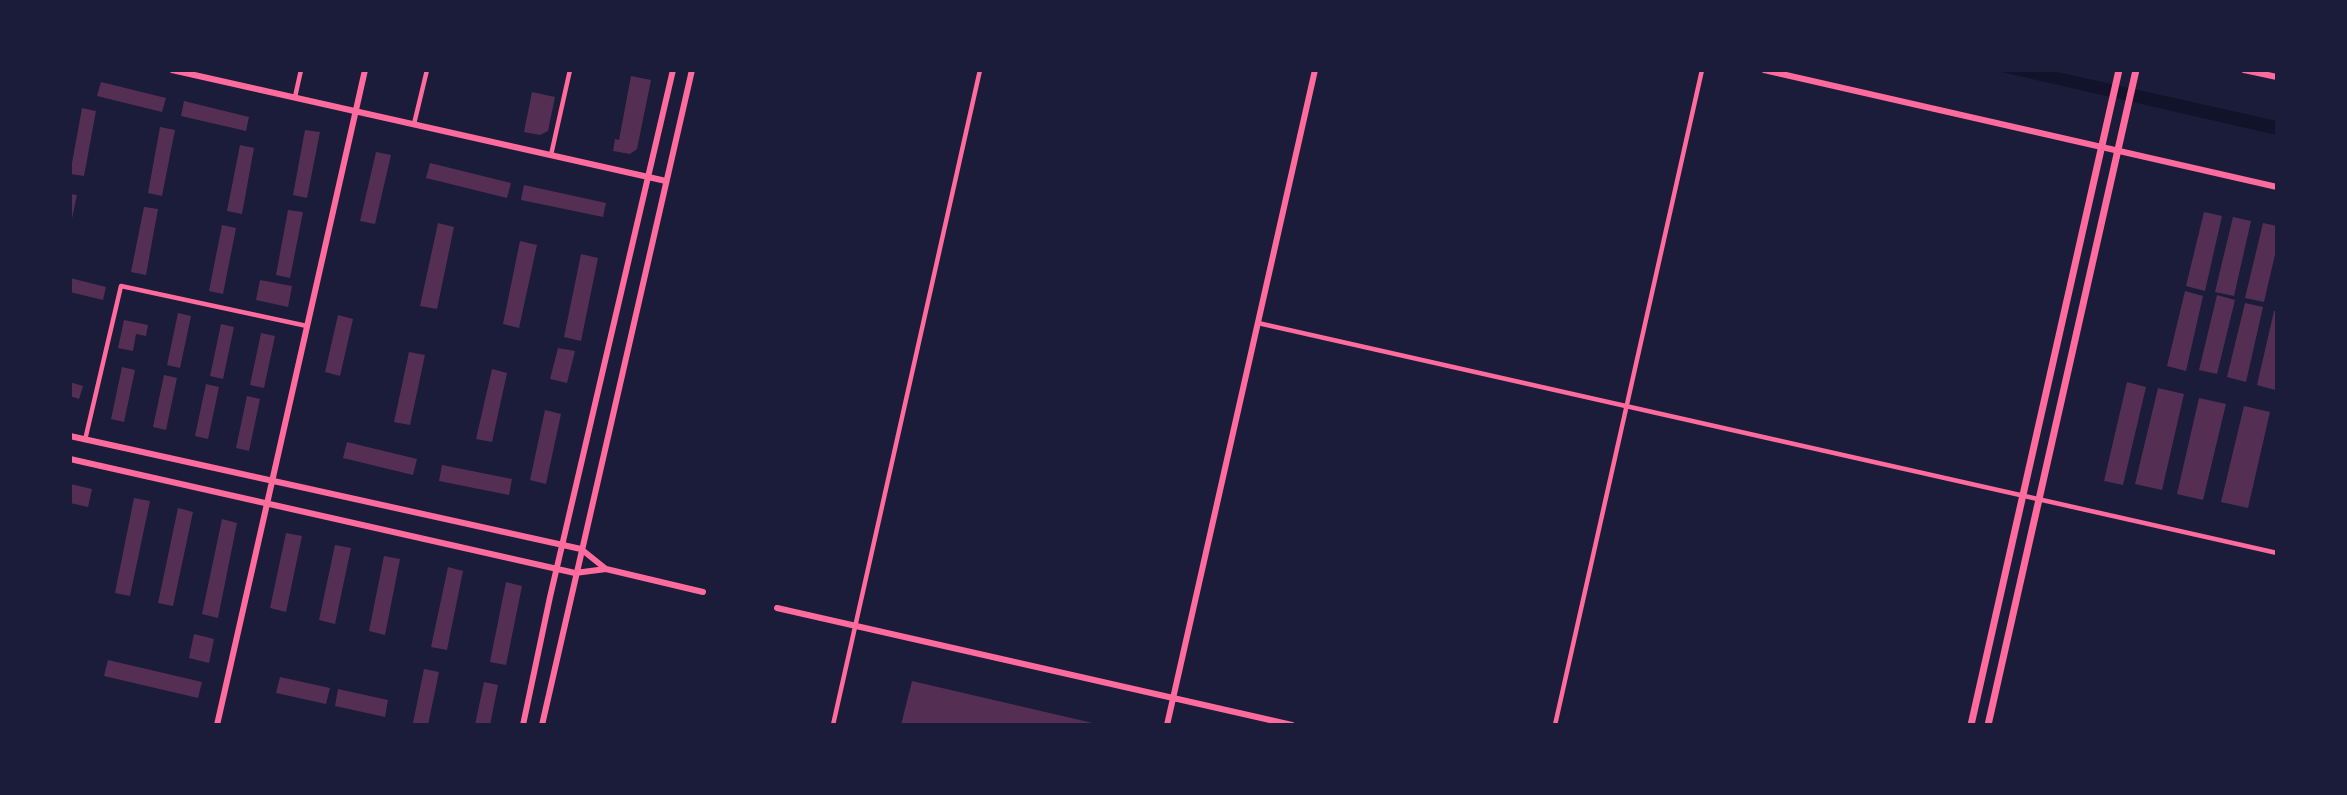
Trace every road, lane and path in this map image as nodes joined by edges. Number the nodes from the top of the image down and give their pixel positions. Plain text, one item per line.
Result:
1 (173, 70) edge
2 (301, 70) edge
3 (365, 70) edge
4 (427, 70) edge
5 (570, 70) edge
6 (673, 70) edge
7 (692, 70) edge
8 (980, 70) edge
9 (1315, 70) edge
10 (1702, 70) edge
11 (1764, 70) edge
12 (2119, 70) edge
13 (2136, 70) edge
14 (2245, 70) edge
15 (2277, 77) edge
16 (295, 97) junction
17 (356, 111) junction
18 (414, 124) junction
19 (2102, 147) junction
20 (2117, 150) junction
21 (551, 155) junction
22 (649, 176) junction
23 (666, 181) junction
24 (2277, 187) edge
25 (1258, 323) junction
26 (308, 326) junction
27 (1626, 406) junction
28 (70, 436) edge
29 (85, 440) junction
30 (70, 459) edge
31 (273, 481) junction
32 (2023, 496) junction
33 (2038, 499) junction
34 (268, 504) junction
35 (563, 545) junction
36 (581, 549) junction
37 (2277, 553) edge
38 (557, 569) junction
39 (606, 569) junction
40 (575, 573) junction
41 (704, 592) dead end
42 (777, 608) dead end
43 (855, 626) junction
44 (1173, 698) junction
45 (218, 725) edge
46 (523, 725) edge
47 (542, 725) edge
48 (833, 725) edge
49 (1167, 725) edge
50 (1292, 725) edge
51 (1555, 725) edge
52 (1971, 725) edge
53 (1988, 725) edge

1 - 16 street
2 - 16 street
3 - 17 street
4 - 18 street
5 - 21 street
6 - 22 street
7 - 23 street
8 - 43 street
9 - 25 street
10 - 27 street
11 - 19 street
12 - 19 main road
13 - 20 main road
14 - 15 street
16 - 17 street
17 - 18 street
17 - 26 street
18 - 21 street
19 - 20 street
19 - 32 main road
20 - 24 street
20 - 33 main road
21 - 22 street
22 - 23 street
22 - 35 street
23 - 36 street
25 - 27 street
25 - 44 street
26 - 29 street
26 - 31 street
27 - 32 street
27 - 51 street
28 - 29 street
29 - 31 street
30 - 34 street
31 - 34 street
31 - 35 street
32 - 33 street
32 - 52 main road
33 - 37 street
33 - 53 main road
34 - 38 street
34 - 45 street
35 - 36 street
35 - 38 street
36 - 39 street
36 - 40 street
38 - 40 street
38 - 46 street
39 - 40 street
39 - 41 street
40 - 47 street
42 - 43 street
43 - 44 street
43 - 48 street
44 - 49 street
44 - 50 street

